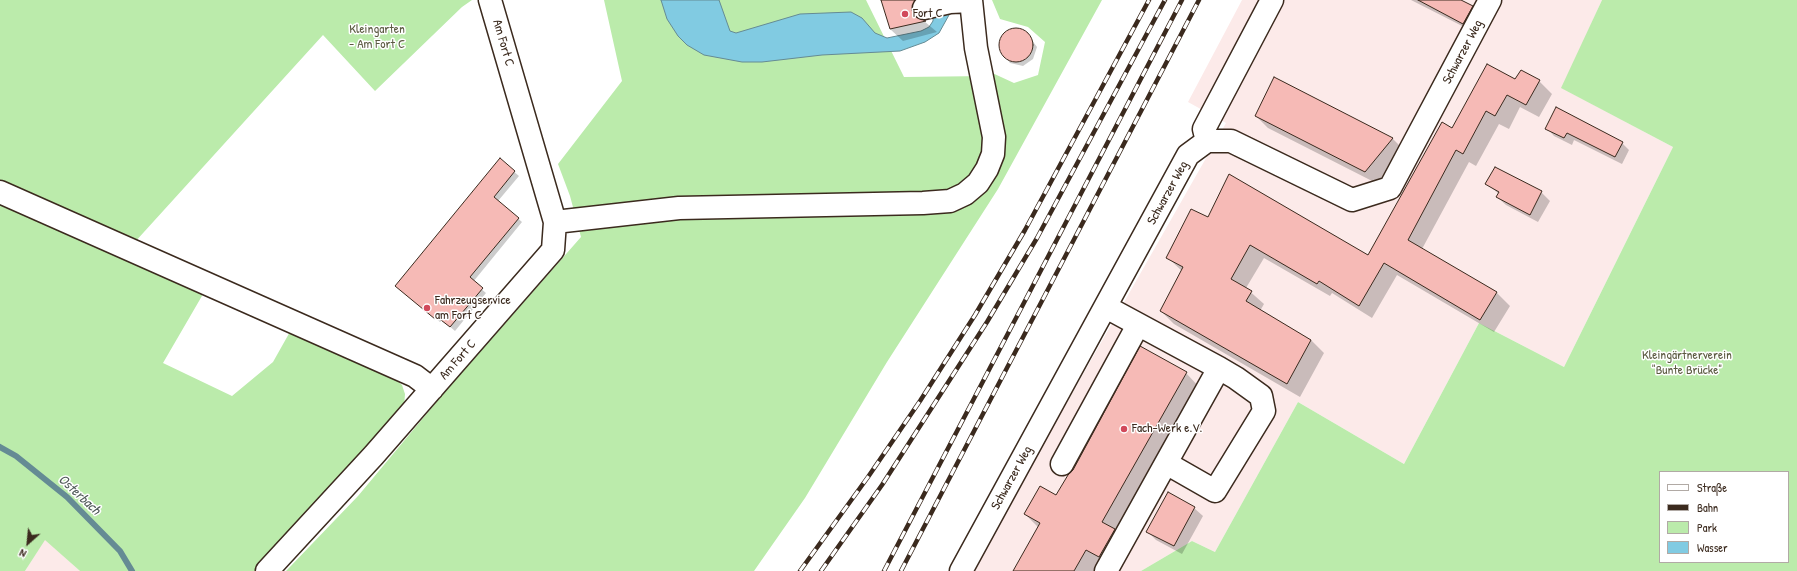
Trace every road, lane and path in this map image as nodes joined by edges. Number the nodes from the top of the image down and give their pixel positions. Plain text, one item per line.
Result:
1 (490, 0) edge
2 (971, 0) edge
3 (1272, 0) edge
4 (1490, 0) edge
5 (924, 8) dead end
6 (1207, 141) junction
7 (0, 192) edge
8 (555, 222) junction
9 (1106, 307) junction
10 (1138, 325) junction
11 (1218, 368) junction
12 (432, 389) junction
13 (1166, 463) junction
14 (1062, 464) dead end
15 (267, 571) edge
16 (961, 571) edge
17 (1106, 571) edge

1 - 8 street, Am Fort C
2 - 5 street
2 - 8 street
3 - 6 street
4 - 6 street, Schwarzer Weg
6 - 9 street, Schwarzer Weg
7 - 12 street
8 - 12 street, Am Fort C
9 - 10 street
9 - 16 street, Schwarzer Weg
10 - 11 street
10 - 14 street
11 - 13 street
11 - 13 street
12 - 15 street, Am Fort C
13 - 17 street

